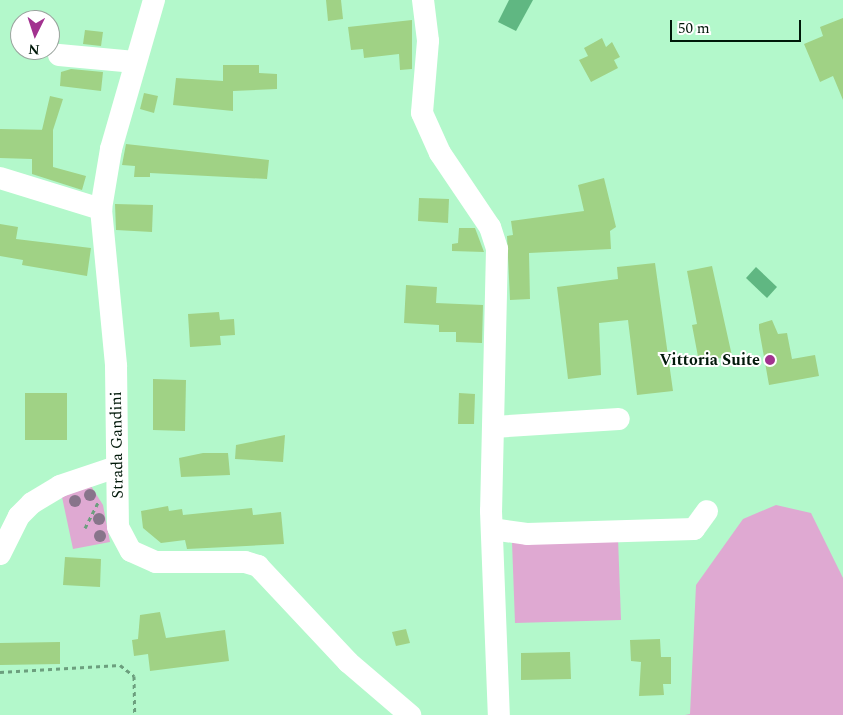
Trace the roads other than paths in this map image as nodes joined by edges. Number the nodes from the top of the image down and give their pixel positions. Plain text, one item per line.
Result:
1 (154, 0) edge
2 (423, 0) edge
3 (60, 54) edge
4 (135, 62) junction
5 (0, 178) edge
6 (101, 209) junction
7 (619, 419) dead end
8 (494, 427) junction
9 (116, 467) junction
10 (708, 511) dead end
11 (492, 529) junction
12 (0, 554) edge
13 (410, 715) edge
14 (499, 715) edge

1 - 4 street, Strada Gandini
2 - 8 street
3 - 4 street
4 - 6 street, Strada Gandini
5 - 6 street
6 - 9 street, Strada Gandini
7 - 8 street
8 - 11 street
9 - 12 street
9 - 13 street, Strada Gandini
10 - 11 street
11 - 14 street

